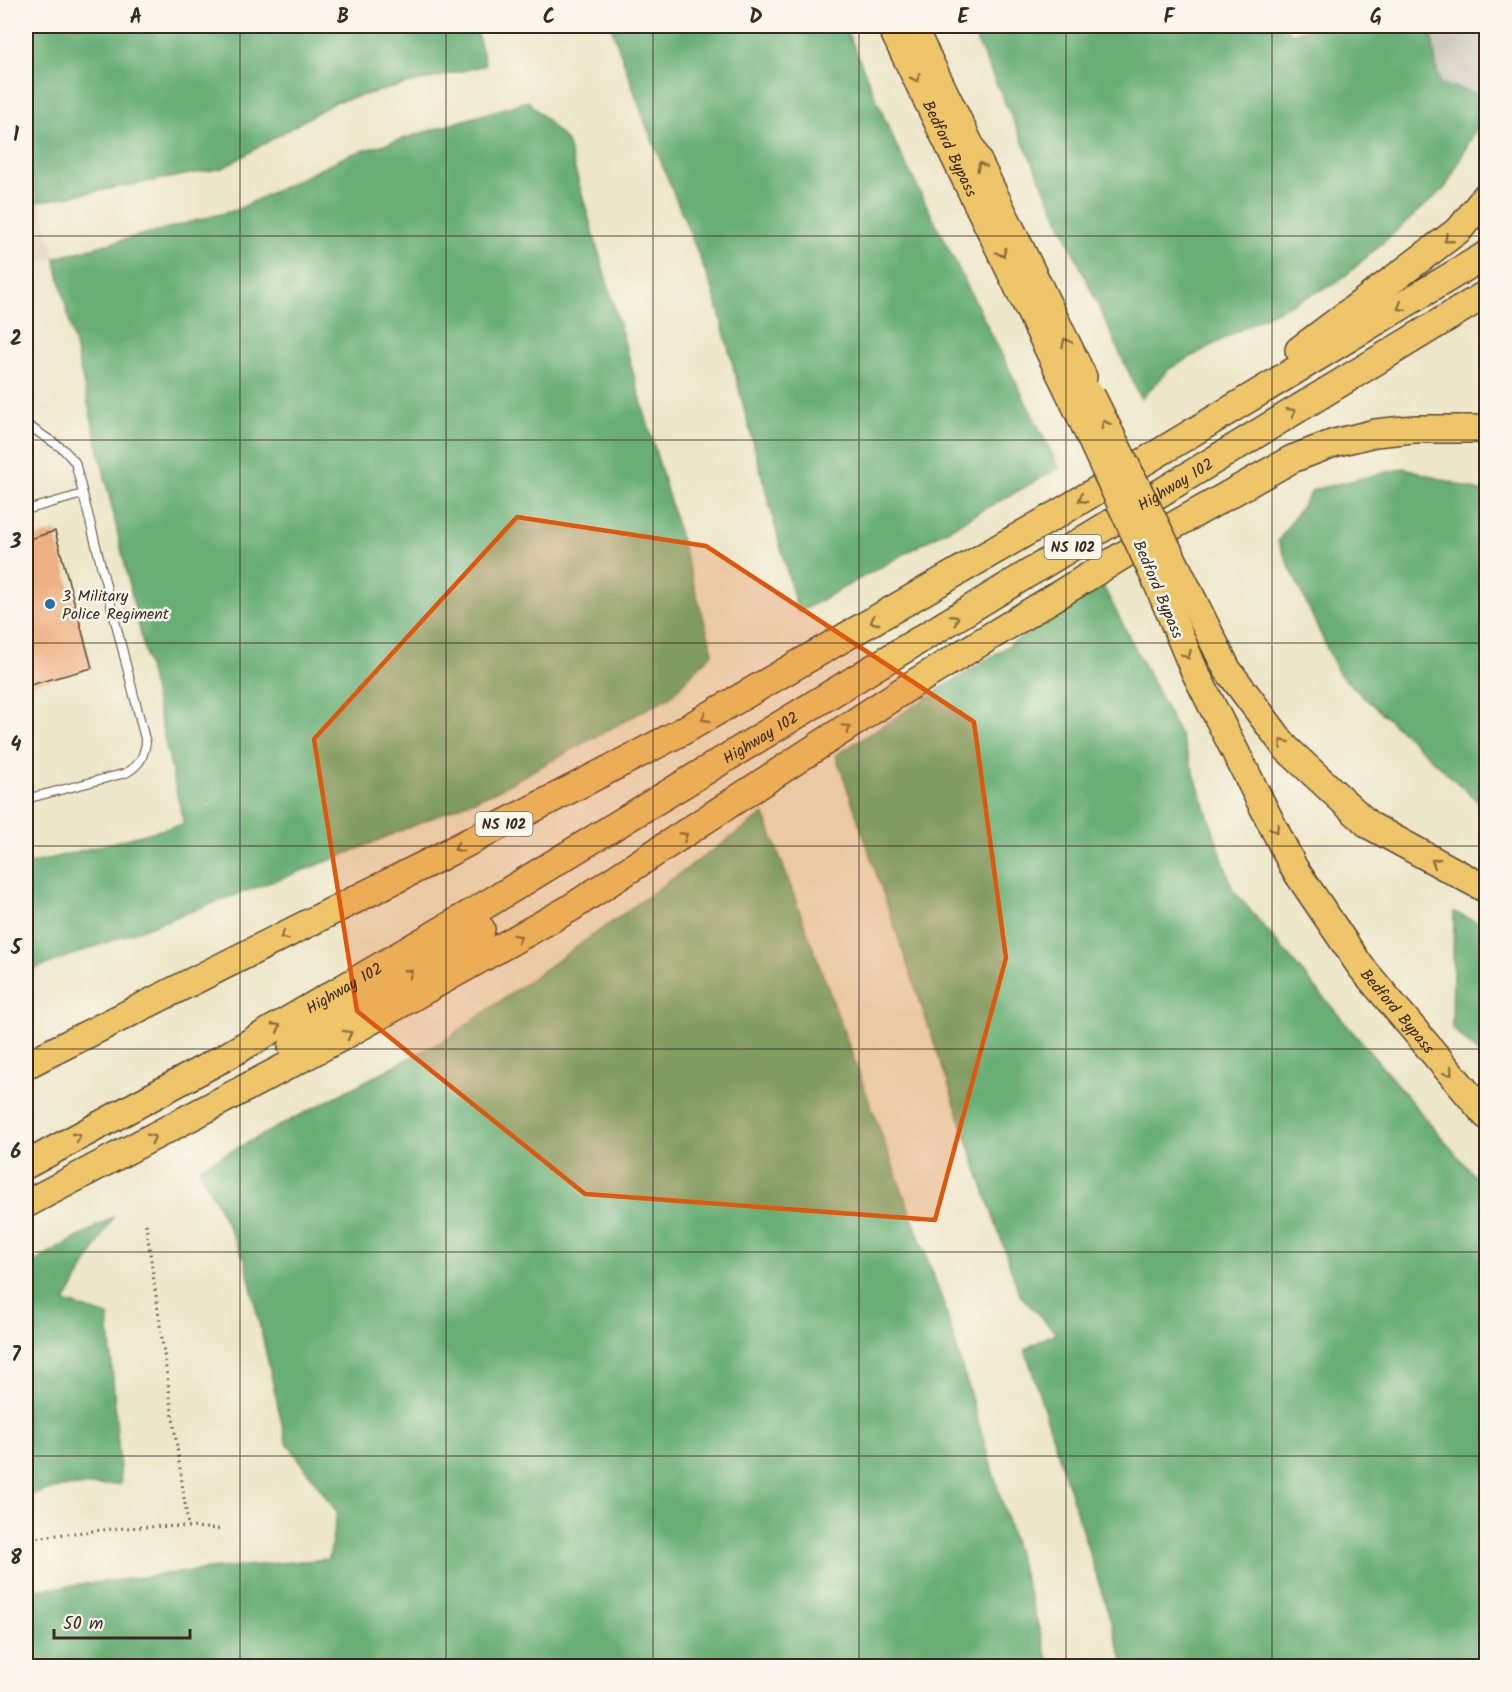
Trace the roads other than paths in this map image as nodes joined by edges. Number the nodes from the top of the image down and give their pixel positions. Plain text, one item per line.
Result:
1 (891, 26) edge
2 (912, 26) edge
3 (1486, 196) edge
4 (1486, 255) edge
5 (1486, 294) edge
6 (1083, 398) junction
7 (26, 424) edge
8 (1486, 429) edge
9 (1151, 459) junction
10 (83, 494) junction
11 (26, 510) edge
12 (1168, 576) junction
13 (905, 650) junction
14 (26, 799) edge
15 (1486, 890) edge
16 (26, 1065) edge
17 (204, 1111) junction
18 (1486, 1114) edge
19 (26, 1165) edge
20 (26, 1204) edge

1 -> 6 highway, Bedford Bypass
6 -> 2 highway, Bedford Bypass
3 -> 9 highway
4 -> 9 highway, Highway 102 / NS 102
13 -> 5 highway, Highway 102 / NS 102
6 - 12 highway, Bedford Bypass, bridge
7 - 10 lane
17 -> 8 highway
9 -> 16 highway, Highway 102 / NS 102
10 - 11 lane
10 - 14 lane
15 -> 12 highway, Bedford Bypass
12 -> 18 highway, Bedford Bypass
17 -> 13 highway
19 -> 13 highway, Highway 102 / NS 102
20 -> 17 highway

